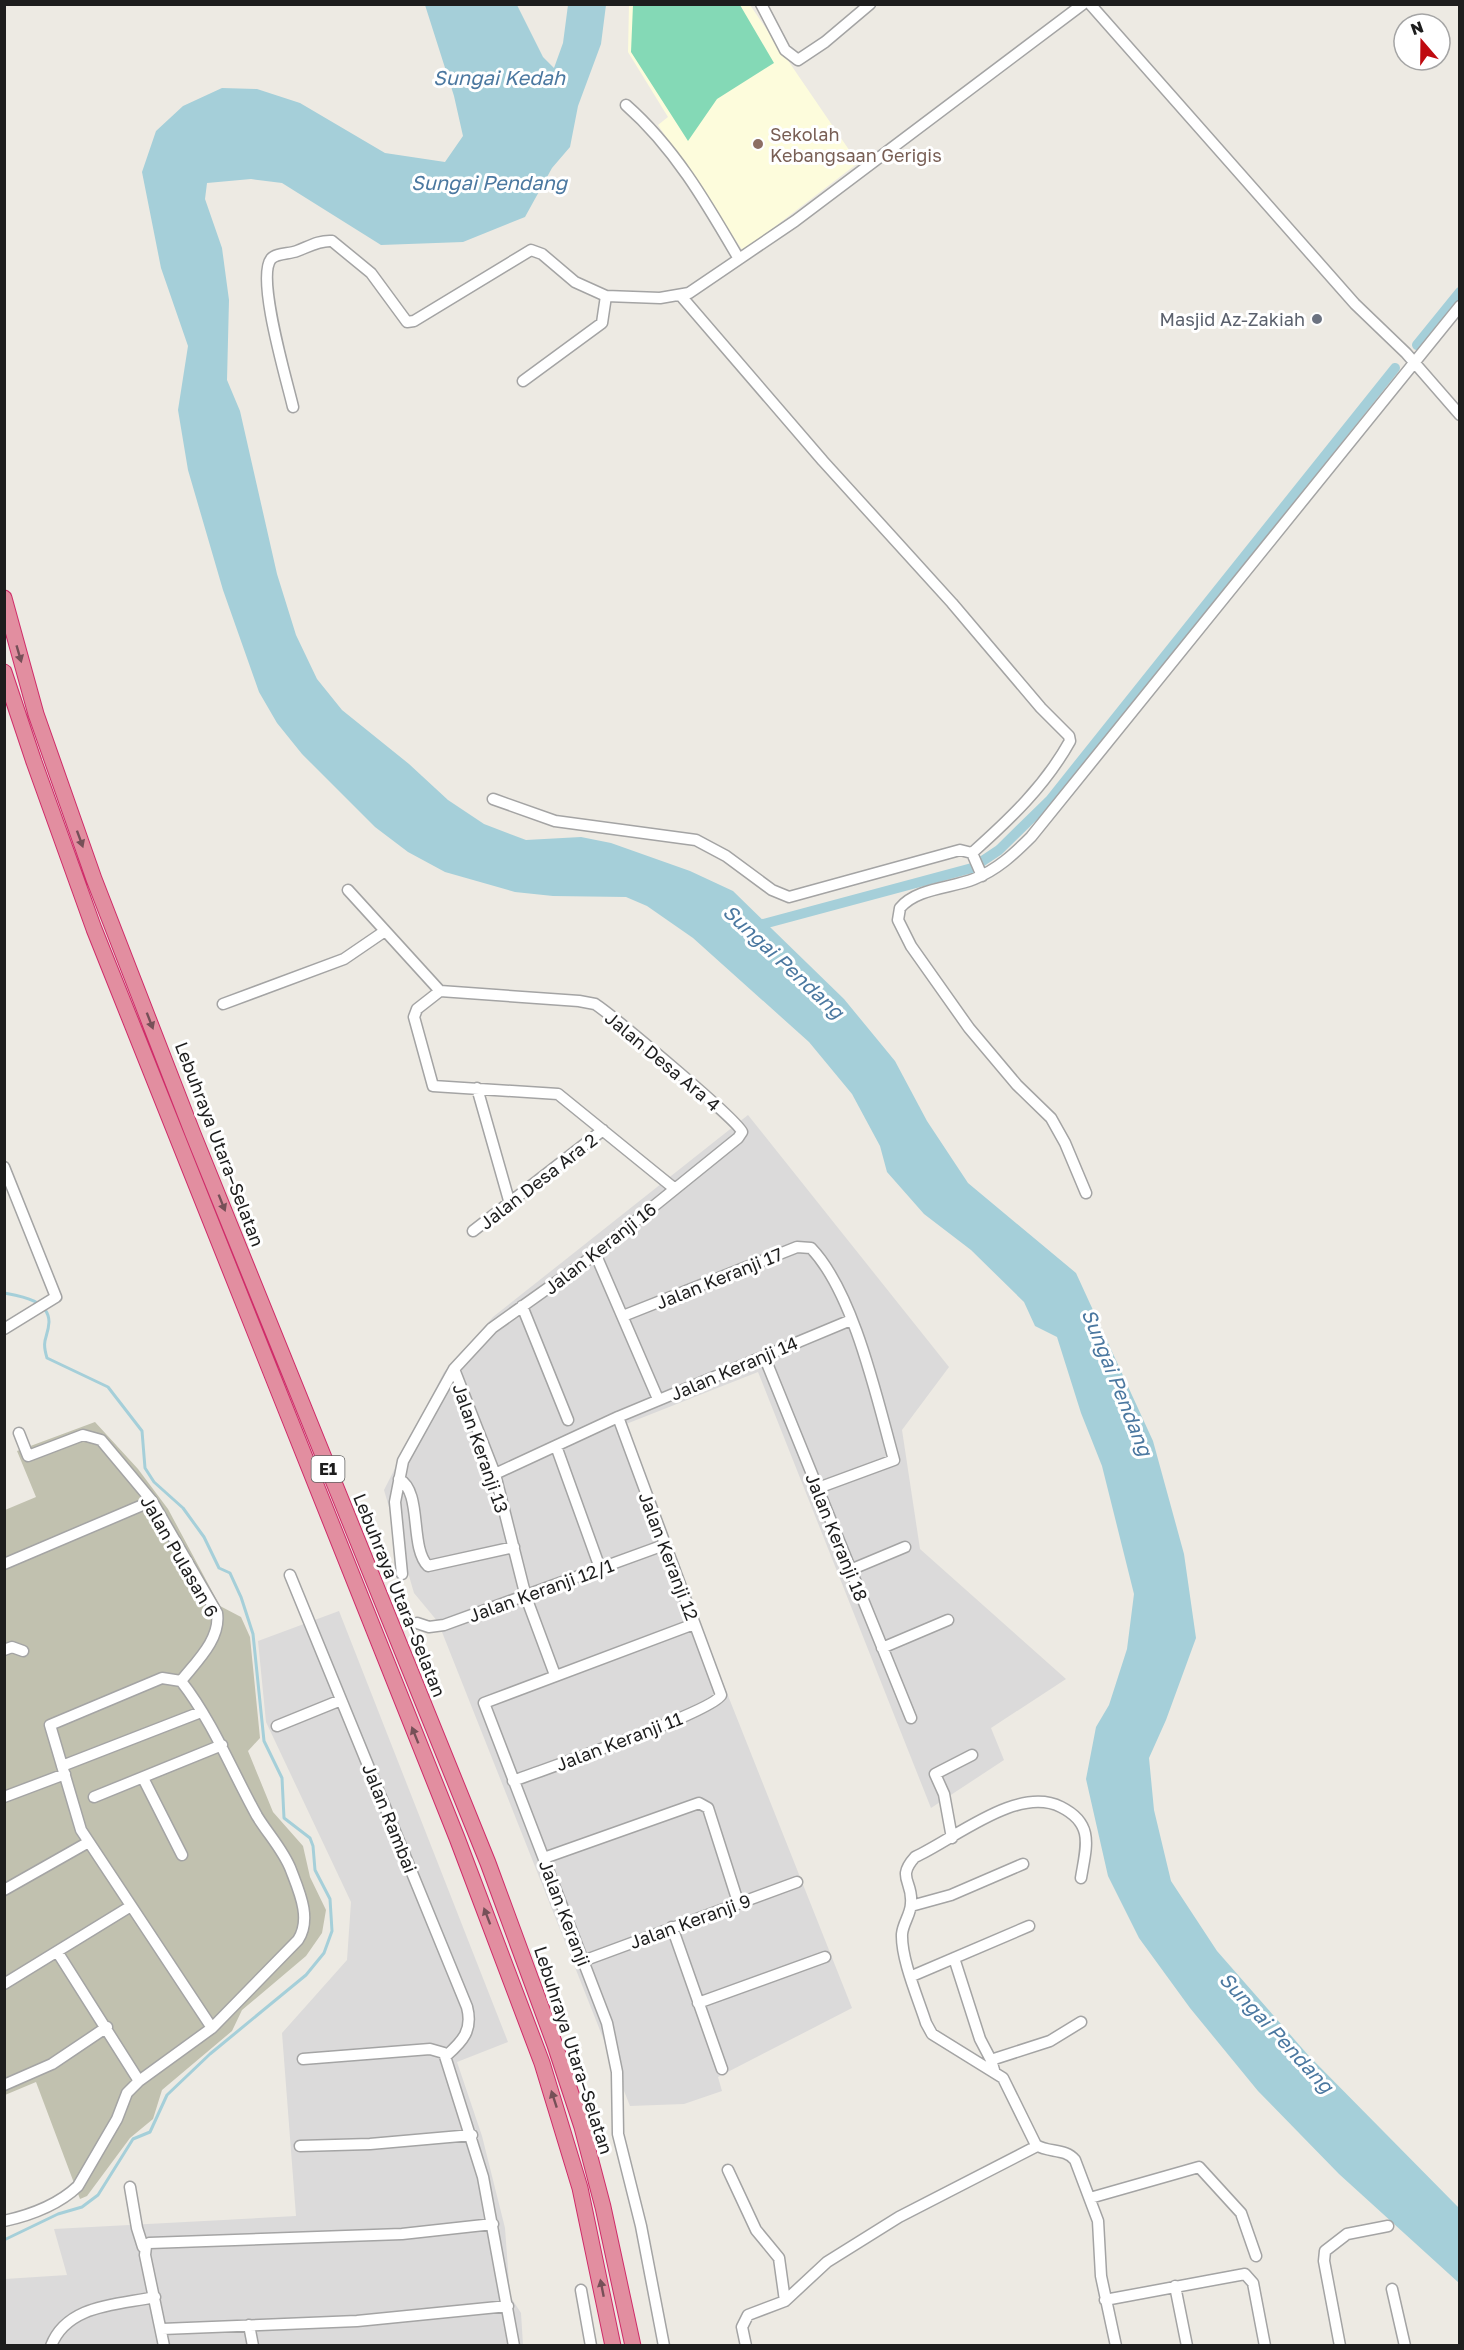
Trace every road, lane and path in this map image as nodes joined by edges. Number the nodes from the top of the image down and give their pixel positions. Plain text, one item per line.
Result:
1 (761, 4) edge
2 (870, 4) edge
3 (1083, 4) edge
4 (1090, 4) edge
5 (626, 105) dead end
6 (739, 260) junction
7 (606, 296) junction
8 (681, 296) junction
9 (1460, 306) edge
10 (1414, 362) junction
11 (524, 381) dead end
12 (293, 407) dead end
13 (1460, 415) edge
14 (4, 598) edge
15 (4, 672) edge
16 (493, 799) dead end
17 (973, 854) junction
18 (980, 872) junction
19 (348, 890) dead end
20 (385, 931) junction
21 (440, 992) junction
22 (223, 1004) dead end
23 (477, 1088) junction
24 (739, 1126) joint
25 (603, 1130) junction
26 (4, 1167) edge
27 (675, 1189) junction
28 (1086, 1193) dead end
29 (510, 1204) junction
30 (473, 1231) dead end
31 (595, 1253) junction
32 (522, 1306) junction
33 (623, 1316) junction
34 (851, 1320) junction
35 (4, 1329) edge
36 (764, 1356) junction
37 (454, 1369) junction
38 (658, 1400) junction
39 (618, 1417) junction
40 (568, 1420) dead end
41 (19, 1433) dead end
42 (556, 1446) junction
43 (495, 1474) junction
44 (399, 1479) junction
45 (818, 1488) junction
46 (152, 1501) junction
47 (664, 1545) junction
48 (514, 1547) junction
49 (905, 1547) dead end
50 (4, 1564) edge
51 (600, 1568) junction
52 (850, 1570) junction
53 (402, 1574) dead end
54 (290, 1575) dead end
55 (526, 1597) junction
56 (948, 1620) dead end
57 (417, 1623) dead end
58 (694, 1624) junction
59 (882, 1648) junction
60 (4, 1650) edge
61 (22, 1651) dead end
62 (555, 1675) junction
63 (181, 1681) junction
64 (721, 1695) joint
65 (342, 1700) junction
66 (201, 1712) junction
67 (911, 1718) dead end
68 (278, 1726) dead end
69 (222, 1745) junction
70 (972, 1755) dead end
71 (63, 1770) junction
72 (143, 1778) junction
73 (513, 1781) junction
74 (4, 1797) edge
75 (94, 1797) dead end
76 (952, 1838) junction
77 (87, 1843) junction
78 (182, 1855) dead end
79 (544, 1858) junction
80 (1023, 1864) dead end
81 (1081, 1878) dead end
82 (796, 1882) dead end
83 (4, 1890) edge
84 (738, 1902) junction
85 (131, 1906) junction
86 (911, 1906) junction
87 (1029, 1926) dead end
88 (672, 1927) junction
89 (58, 1953) junction
90 (825, 1957) dead end
91 (954, 1958) junction
92 (583, 1960) junction
93 (912, 1976) junction
94 (4, 1984) edge
95 (698, 2003) junction
96 (1081, 2022) dead end
97 (107, 2027) junction
98 (212, 2028) junction
99 (446, 2056) junction
100 (303, 2059) dead end
101 (993, 2065) junction
102 (722, 2069) dead end
103 (139, 2081) junction
104 (4, 2085) edge
105 (472, 2135) junction
106 (300, 2146) dead end
107 (1037, 2146) junction
108 (728, 2170) dead end
109 (130, 2187) dead end
110 (1090, 2198) junction
111 (4, 2221) edge
112 (493, 2224) junction
113 (1388, 2226) dead end
114 (146, 2246) junction
115 (1256, 2256) dead end
116 (1175, 2286) junction
117 (1392, 2289) dead end
118 (581, 2290) dead end
119 (155, 2297) junction
120 (1105, 2300) junction
121 (785, 2301) junction
122 (508, 2306) junction
123 (249, 2325) junction
124 (162, 2329) junction
125 (51, 2346) edge
126 (164, 2346) edge
127 (253, 2346) edge
128 (514, 2346) edge
129 (591, 2346) edge
130 (613, 2346) edge
131 (633, 2346) edge
132 (664, 2346) edge
133 (746, 2346) edge
134 (1116, 2346) edge
135 (1187, 2346) edge
136 (1265, 2346) edge
137 (1340, 2346) edge
138 (1405, 2346) edge

1 - 2 street
3 - 6 street
4 - 10 street
5 - 6 street
6 - 8 street
7 - 8 street
7 - 11 street
7 - 12 street
8 - 17 street
9 - 10 street
10 - 13 street
10 - 18 street
14 -> 131 highway, Lebuhraya Utara–Selatan / E1
130 -> 15 highway, Lebuhraya Utara–Selatan / E1
16 - 17 street
17 - 18 street
18 - 28 street
19 - 20 street
20 - 21 street
20 - 22 street
21 - 23 street
21 - 24 street, Jalan Desa Ara 4
23 - 25 street
23 - 29 street
24 - 27 street, Jalan Keranji 16
25 - 27 street
25 - 29 street, Jalan Desa Ara 2
26 - 35 street
27 - 31 street, Jalan Keranji 16
29 - 30 street, Jalan Desa Ara 2
31 - 32 street, Jalan Keranji 16
31 - 33 street
32 - 37 street, Jalan Keranji 16
32 - 40 street
33 - 34 street, Jalan Keranji 17
33 - 38 street
34 - 36 street, Jalan Keranji 14
34 - 45 street
36 - 38 street, Jalan Keranji 14
36 - 45 street, Jalan Keranji 18
37 - 43 street, Jalan Keranji 13
37 - 44 street, Jalan Keranji 16
38 - 39 street, Jalan Keranji 14
39 - 42 street, Jalan Keranji 14
39 - 47 street, Jalan Keranji 12
41 - 46 street, Jalan Pulasan 6
42 - 43 street, Jalan Keranji 14
42 - 51 street
43 - 48 street, Jalan Keranji 13
44 - 48 street
44 - 53 street, Jalan Keranji 16
45 - 52 street, Jalan Keranji 18
46 - 50 street
46 - 63 street, Jalan Pulasan 6
47 - 51 street, Jalan Keranji 12/1
47 - 58 street, Jalan Keranji 12
48 - 55 street, Jalan Keranji 13
49 - 52 street
51 - 55 street, Jalan Keranji 12/1
52 - 59 street, Jalan Keranji 18
54 - 65 street, Jalan Rambai
55 - 57 street, Jalan Keranji 12/1
55 - 62 street, Jalan Keranji 13
56 - 59 street
58 - 62 street
58 - 64 street, Jalan Keranji 12
59 - 67 street, Jalan Keranji 18
60 - 61 street
62 - 73 street, Jalan Keranji
63 - 66 street
63 - 71 street
64 - 73 street, Jalan Keranji 11
65 - 68 street
65 - 99 street, Jalan Rambai
66 - 69 street
66 - 71 street
69 - 72 street
69 - 98 street
70 - 76 street
71 - 74 street
71 - 77 street
72 - 75 street
72 - 78 street
73 - 79 street, Jalan Keranji
76 - 81 street
76 - 86 street
77 - 83 street
77 - 85 street
79 - 84 street
79 - 92 street, Jalan Keranji
80 - 86 street
82 - 84 street, Jalan Keranji 9
84 - 88 street, Jalan Keranji 9
85 - 89 street
85 - 98 street
86 - 93 street
87 - 91 street
88 - 92 street, Jalan Keranji 9
88 - 95 street
89 - 94 street
89 - 97 street
90 - 95 street
91 - 93 street
91 - 101 street
92 - 132 street, Jalan Keranji
93 - 101 street
95 - 102 street
96 - 101 street
97 - 103 street
97 - 104 street
98 - 103 street
99 - 100 street
99 - 105 street
101 - 107 street
103 - 111 street
105 - 106 street
105 - 112 street
107 - 110 street
107 - 121 street
108 - 121 street
109 - 114 street
110 - 115 street
110 - 120 street
112 - 114 street
112 - 122 street
113 - 137 street
114 - 119 street
116 - 120 street
116 - 135 street
116 - 136 street
117 - 138 street
118 - 129 street
119 - 124 street
119 - 125 street
120 - 134 street
121 - 133 street
122 - 123 street
122 - 128 street
123 - 124 street
123 - 127 street
124 - 126 street

